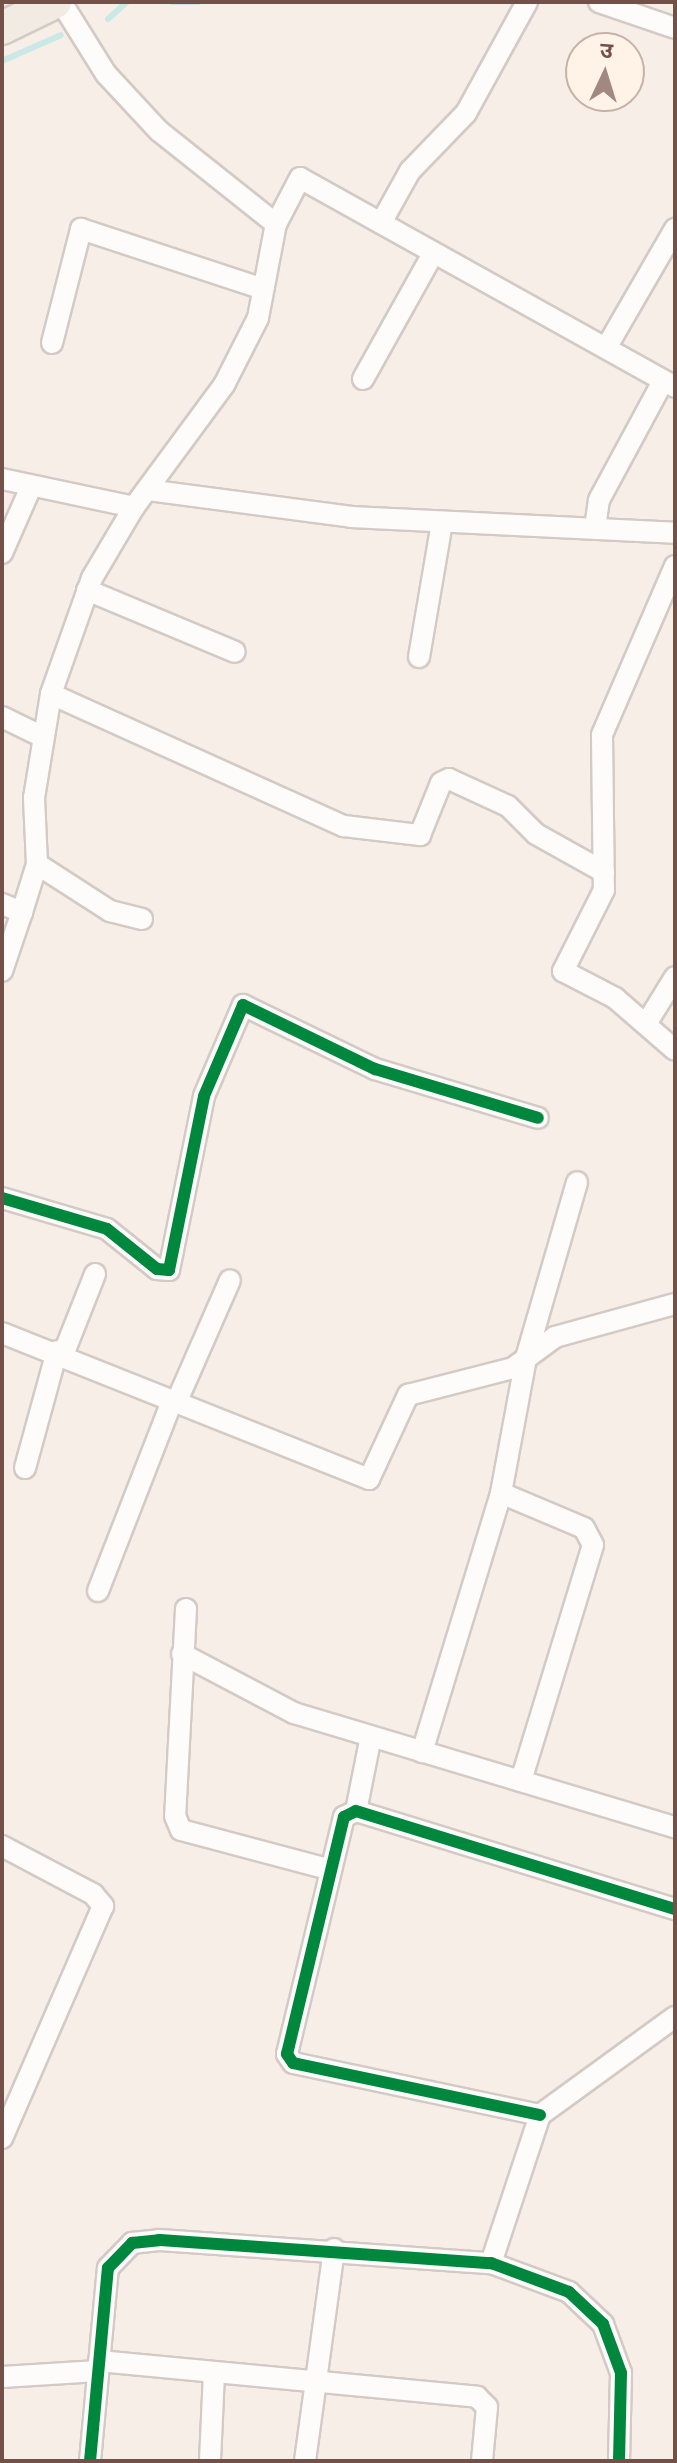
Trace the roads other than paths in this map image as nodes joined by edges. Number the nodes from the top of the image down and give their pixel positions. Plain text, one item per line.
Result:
1 (55, 2) edge
2 (61, 2) edge
3 (527, 2) edge
4 (599, 2) edge
5 (2, 28) edge
6 (675, 28) edge
7 (381, 223) junction
8 (276, 224) junction
9 (675, 229) edge
10 (433, 254) junction
11 (263, 289) junction
12 (52, 343) dead end
13 (606, 348) junction
14 (363, 379) dead end
15 (669, 384) edge
16 (2, 479) edge
17 (31, 487) junction
18 (147, 490) junction
19 (134, 507) junction
20 (442, 522) junction
21 (595, 528) junction
22 (675, 533) edge
23 (2, 553) edge
24 (675, 566) edge
25 (87, 590) junction
26 (235, 652) dead end
27 (419, 657) dead end
28 (51, 694) junction
29 (2, 717) edge
30 (39, 735) junction
31 (37, 864) junction
32 (604, 872) junction
33 (12, 908) edge
34 (142, 919) dead end
35 (2, 971) edge
36 (675, 977) edge
37 (646, 1024) junction
38 (675, 1050) edge
39 (538, 1118) dead end
40 (577, 1182) dead end
41 (2, 1198) edge
42 (95, 1274) dead end
43 (230, 1280) dead end
44 (675, 1304) edge
45 (2, 1333) edge
46 (60, 1353) junction
47 (526, 1358) junction
48 (174, 1402) junction
49 (25, 1468) dead end
50 (501, 1493) junction
51 (98, 1591) dead end
52 (186, 1609) dead end
53 (182, 1654) junction
54 (371, 1736) junction
55 (422, 1752) junction
56 (521, 1781) junction
57 (356, 1811) junction
58 (672, 1822) edge
59 (2, 1846) edge
60 (331, 1870) junction
61 (675, 1909) edge
62 (675, 2017) edge
63 (540, 2115) junction
64 (2, 2138) edge
65 (334, 2249) junction
66 (491, 2263) junction
67 (98, 2366) junction
68 (214, 2373) junction
69 (2, 2377) edge
70 (316, 2378) junction
71 (90, 2461) edge
72 (210, 2461) edge
73 (305, 2461) edge
74 (482, 2461) edge
75 (619, 2461) edge

1 - 5 main road
2 - 8 street
3 - 7 street
4 - 6 street
7 - 8 street
7 - 10 street
8 - 11 street
9 - 13 street
10 - 13 street
10 - 14 street
11 - 12 street
11 - 18 street
13 - 15 street
15 - 21 street
16 - 17 street
17 - 19 street
17 - 23 street
18 - 19 street
18 - 20 street
19 - 25 street
20 - 21 street
20 - 27 street
21 - 22 street
24 - 32 street
25 - 26 street
25 - 28 street
28 - 30 street
28 - 32 street
29 - 30 street
30 - 31 street
31 - 33 street
31 - 34 street
32 - 37 street
33 - 35 street
36 - 37 street
37 - 38 street
39 - 41 street
40 - 47 street
42 - 46 street
43 - 48 street
44 - 47 street
45 - 46 street
46 - 48 street
46 - 49 street
47 - 48 street
47 - 50 street
48 - 51 street
50 - 55 street
50 - 56 street
52 - 53 street
53 - 54 street
53 - 60 street
54 - 55 street
54 - 57 street
55 - 56 street
56 - 58 street
57 - 60 street
57 - 61 street
59 - 64 street
60 - 63 street
62 - 63 street
63 - 66 street
65 - 66 street
65 - 67 street
65 - 70 street
66 - 75 street
67 - 68 street
67 - 69 street
67 - 71 street
68 - 70 street
68 - 72 street
70 - 73 street
70 - 74 street

